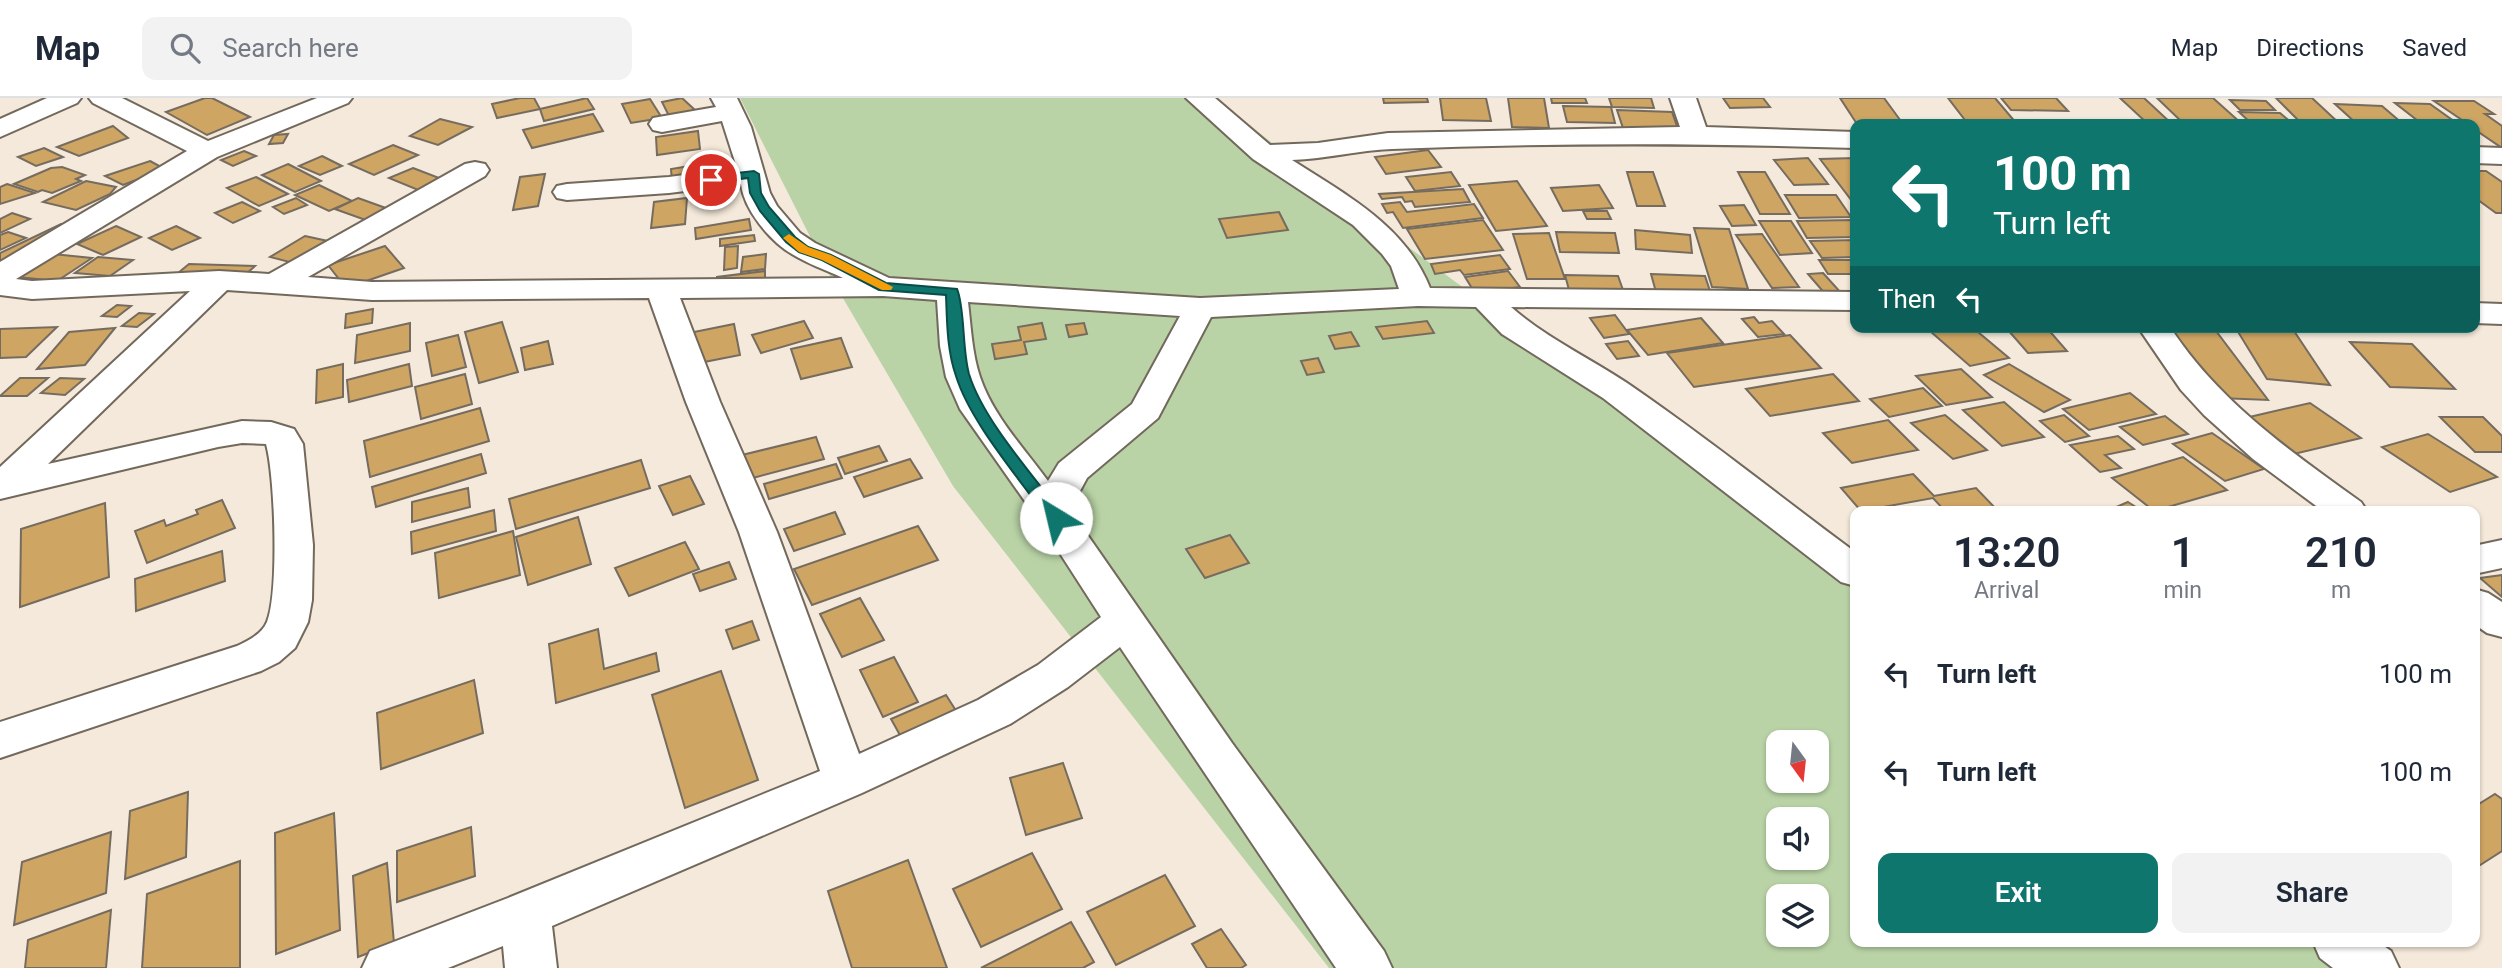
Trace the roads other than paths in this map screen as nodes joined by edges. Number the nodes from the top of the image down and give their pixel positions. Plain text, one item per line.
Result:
1 (68, 98) edge
2 (102, 98) edge
3 (339, 98) edge
4 (1199, 98) edge
5 (1684, 98) edge
6 (728, 105) edge
7 (662, 124) dead end
8 (0, 129) edge
9 (1696, 135) junction
10 (1850, 140) edge
11 (207, 151) junction
12 (1263, 153) junction
13 (2480, 155) edge
14 (2502, 156) edge
15 (475, 170) dead end
16 (754, 174) junction
17 (567, 192) dead end
18 (0, 275) edge
19 (219, 280) junction
20 (274, 284) junction
21 (0, 286) edge
22 (883, 287) junction
23 (661, 288) junction
24 (952, 292) junction
25 (1418, 297) junction
26 (1485, 299) junction
27 (1850, 301) edge
28 (1200, 308) junction
29 (2480, 313) edge
30 (2502, 314) edge
31 (2158, 333) edge
32 (0, 487) edge
33 (2341, 506) edge
34 (1056, 518) junction
35 (2502, 554) edge
36 (2480, 560) edge
37 (1850, 568) edge
38 (2480, 607) edge
39 (1125, 621) junction
40 (2502, 622) edge
41 (0, 740) edge
42 (846, 780) junction
43 (526, 914) junction
44 (2345, 947) edge
45 (388, 968) edge
46 (531, 968) edge
47 (1366, 968) edge
48 (2373, 968) edge

1 - 8 street
2 - 11 street
3 - 11 street
4 - 12 street
5 - 9 street
6 - 7 street
6 - 16 street
9 - 10 street
9 - 12 street
11 - 18 street
12 - 25 street
13 - 14 street
15 - 20 street
16 - 17 street
16 - 22 street
19 - 20 street
19 - 21 street
19 - 32 street
20 - 23 street
22 - 23 street
22 - 24 street
23 - 42 street
24 - 28 street
24 - 34 street
25 - 26 street
25 - 28 street
26 - 27 street
26 - 37 street
28 - 34 street
29 - 30 street
31 - 33 street
32 - 41 street
34 - 39 street
35 - 36 street
38 - 40 street
39 - 42 street
39 - 47 street
42 - 43 street
43 - 45 street
43 - 46 street
44 - 48 street

